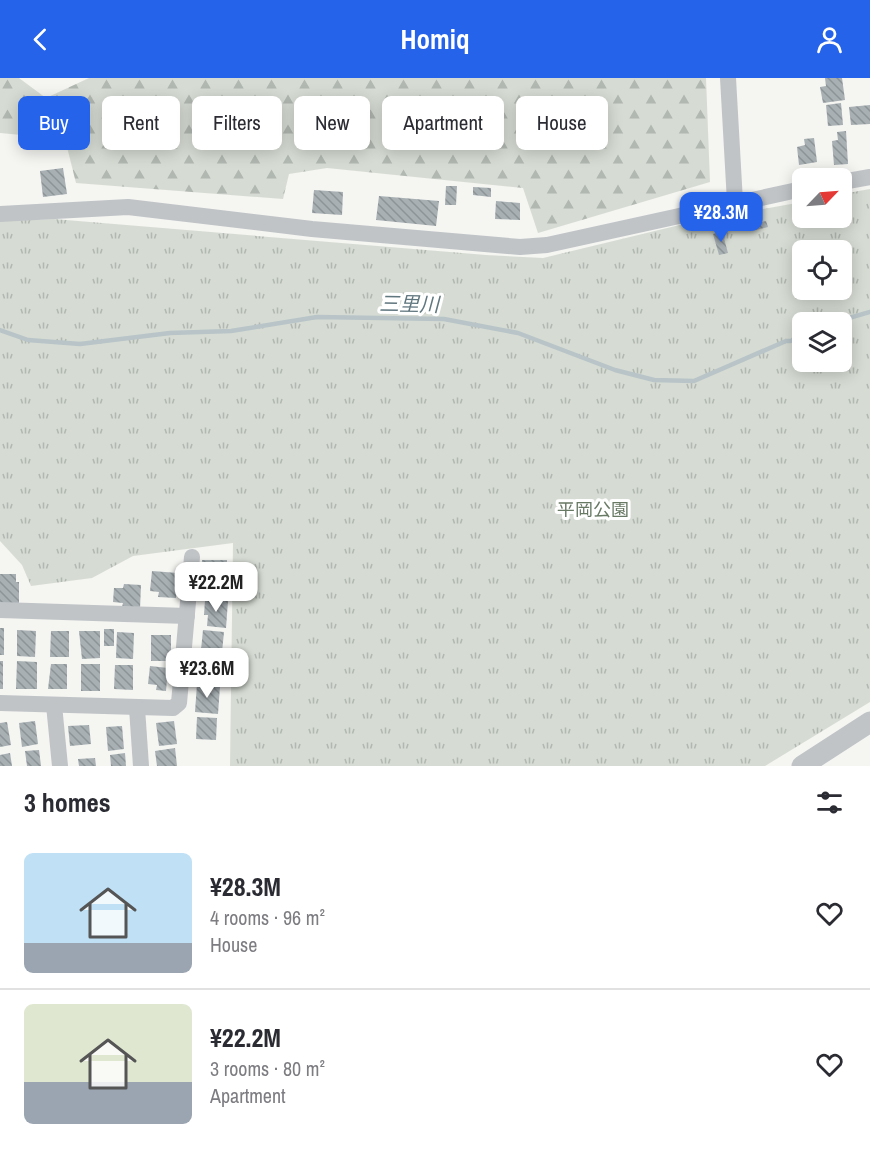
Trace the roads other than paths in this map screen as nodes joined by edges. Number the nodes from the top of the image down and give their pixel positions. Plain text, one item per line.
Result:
1 (728, 78) edge
2 (870, 177) edge
3 (852, 180) edge
4 (792, 191) edge
5 (735, 202) junction
6 (0, 214) edge
7 (192, 557) dead end
8 (0, 610) edge
9 (187, 616) junction
10 (0, 703) edge
11 (54, 705) junction
12 (137, 708) junction
13 (870, 722) edge
14 (60, 766) edge
15 (141, 766) edge
16 (802, 766) edge

1 - 5 street
2 - 3 street
4 - 5 street
5 - 6 street
7 - 9 street
8 - 9 street
9 - 12 street
10 - 11 street
11 - 12 street
11 - 14 street
12 - 15 street
13 - 16 street

